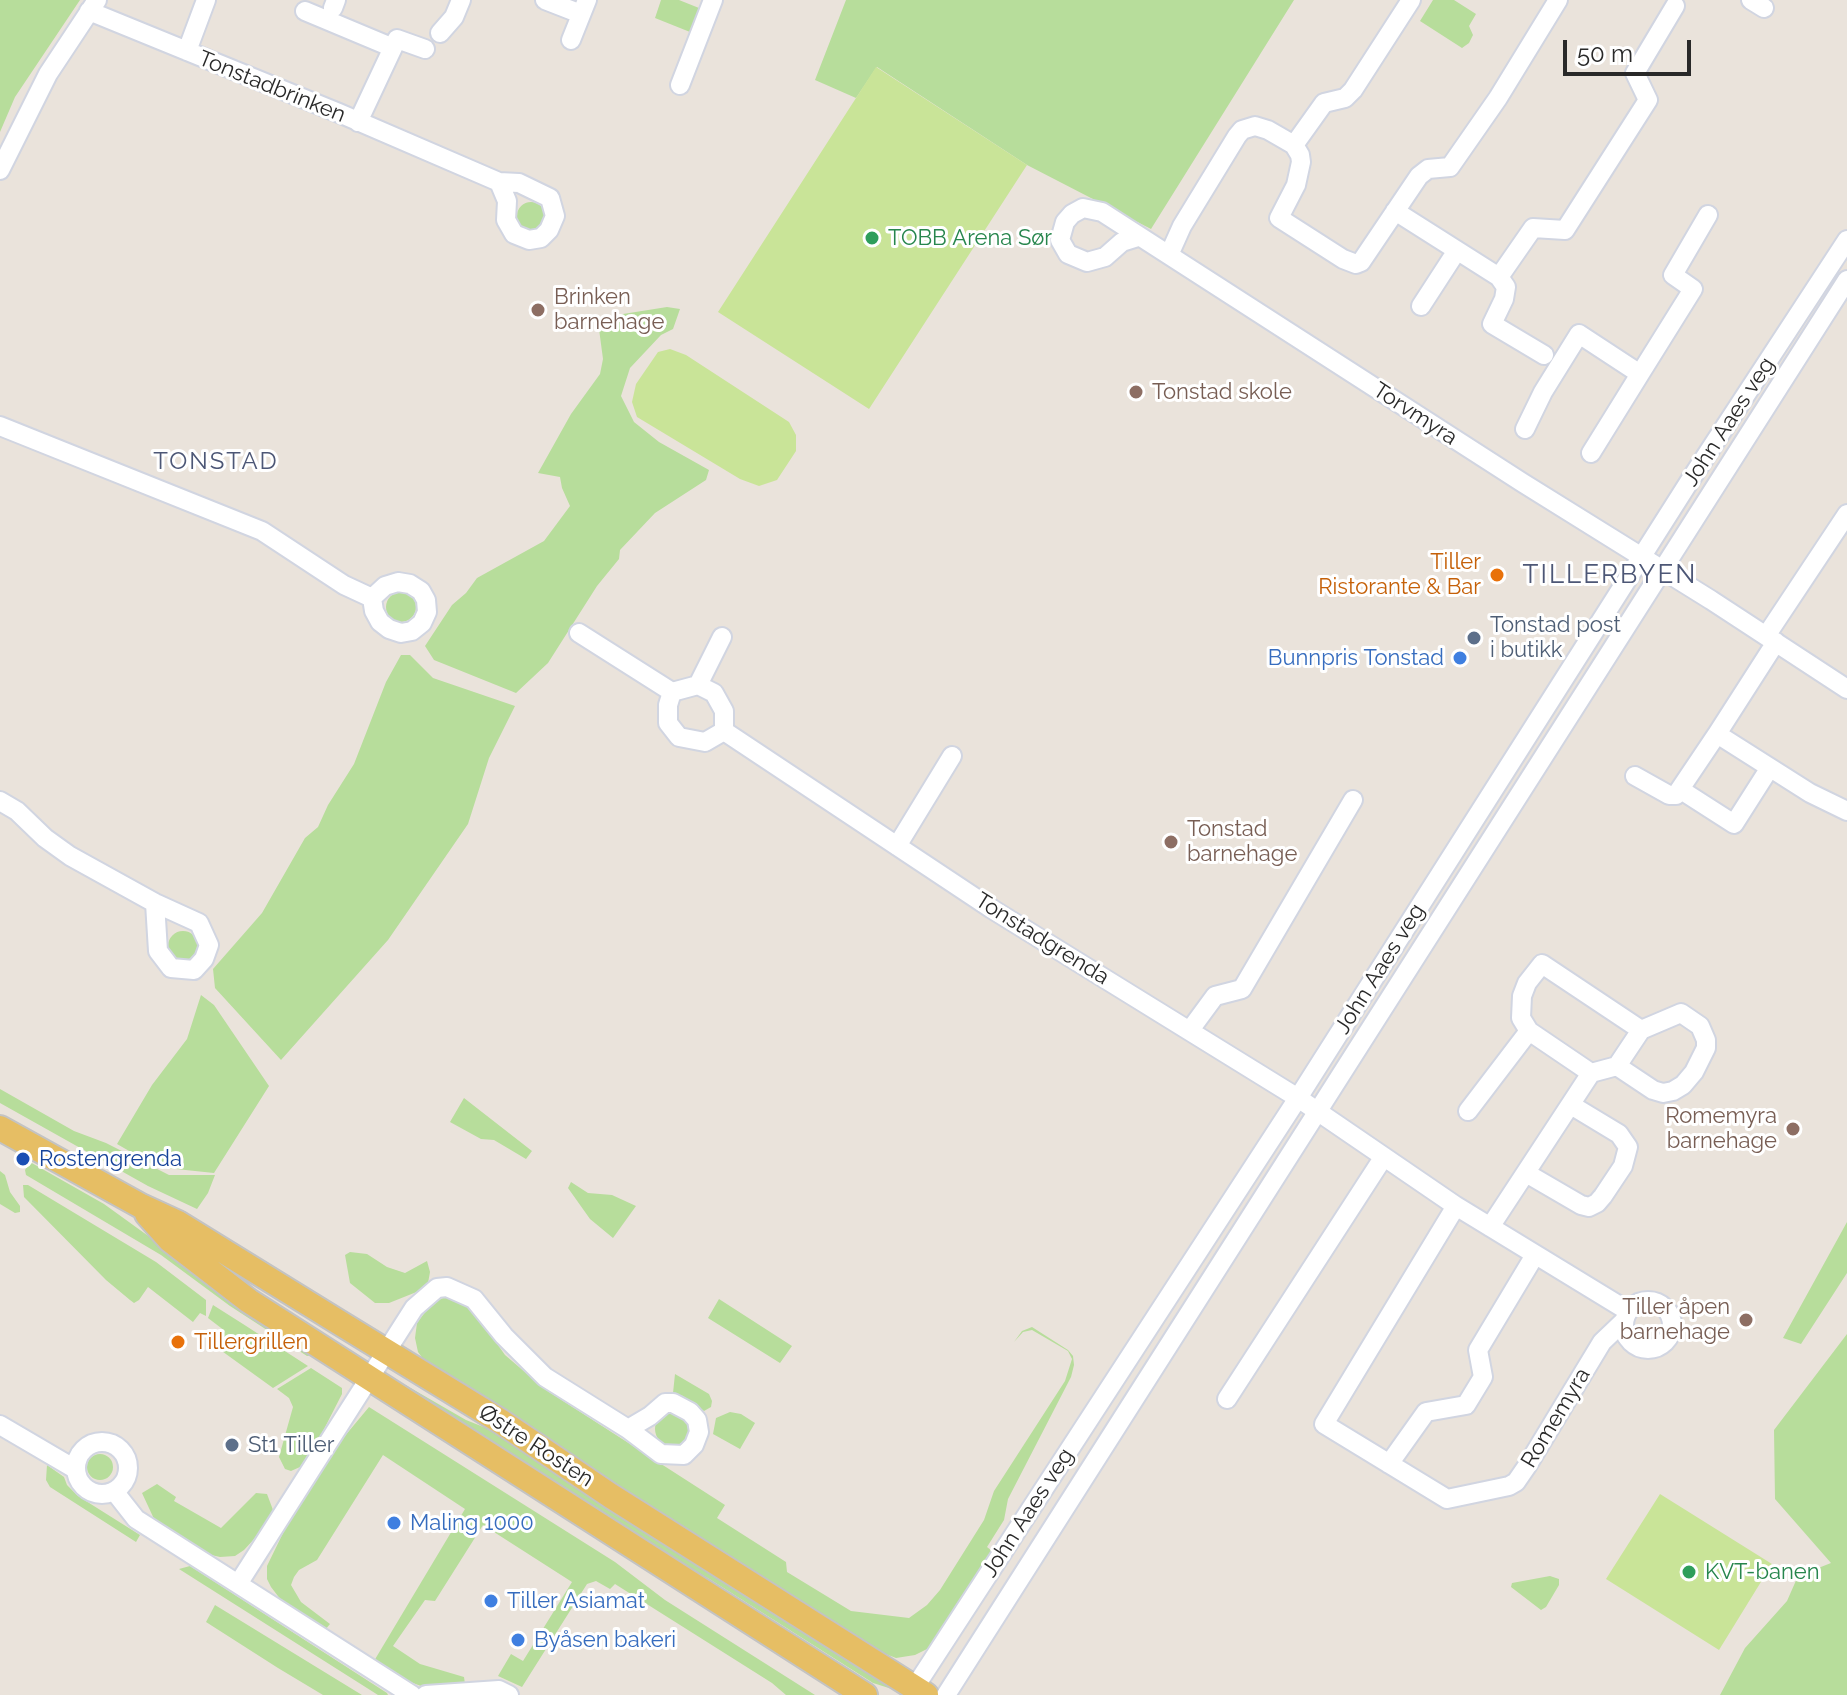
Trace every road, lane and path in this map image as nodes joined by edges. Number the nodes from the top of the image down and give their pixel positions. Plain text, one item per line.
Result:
1 (206, 0) edge
2 (461, 0) edge
3 (545, 0) edge
4 (713, 0) edge
5 (1411, 0) edge
6 (1558, 0) edge
7 (1679, 2) edge
8 (93, 6) edge
9 (584, 7) edge
10 (305, 11) dead end
11 (440, 33) dead end
12 (571, 40) dead end
13 (391, 47) junction
14 (425, 49) dead end
15 (187, 51) junction
16 (680, 85) dead end
17 (358, 122) junction
18 (1294, 145) junction
19 (0, 170) edge
20 (499, 182) dead end
21 (1395, 211) junction
22 (1708, 215) dead end
23 (1138, 237) dead end
24 (1847, 240) edge
25 (1456, 252) junction
26 (1169, 255) junction
27 (1499, 277) junction
28 (1847, 280) edge
29 (1421, 306) dead end
30 (1544, 355) dead end
31 (1640, 374) junction
32 (0, 426) edge
33 (1525, 429) dead end
34 (1591, 453) dead end
35 (1847, 514) edge
36 (1642, 558) junction
37 (1662, 571) junction
38 (372, 598) dead end
39 (579, 633) dead end
40 (722, 637) dead end
41 (1771, 639) junction
42 (698, 685) junction
43 (1847, 689) edge
44 (672, 692) junction
45 (724, 731) junction
46 (1717, 734) junction
47 (952, 756) dead end
48 (1769, 769) junction
49 (1635, 776) dead end
50 (1681, 790) junction
51 (1353, 800) dead end
52 (0, 801) edge
53 (1847, 811) edge
54 (897, 846) junction
55 (155, 903) dead end
56 (1190, 1030) junction
57 (1641, 1030) junction
58 (1529, 1031) junction
59 (1617, 1066) junction
60 (1591, 1073) junction
61 (1298, 1098) junction
62 (1571, 1105) junction
63 (1468, 1111) dead end
64 (1317, 1112) junction
65 (0, 1128) edge
66 (1383, 1158) junction
67 (1526, 1173) junction
68 (141, 1206) junction
69 (1456, 1206) junction
70 (1490, 1227) junction
71 (1535, 1255) junction
72 (386, 1351) junction
73 (368, 1377) junction
74 (1227, 1399) dead end
75 (0, 1425) edge
76 (628, 1429) dead end
77 (1389, 1464) junction
78 (75, 1469) junction
79 (114, 1491) junction
80 (238, 1584) junction
81 (917, 1692) edge
82 (412, 1695) edge
83 (426, 1695) edge
84 (509, 1695) edge
85 (865, 1695) edge
86 (946, 1695) edge

1 - 15 street, Tonstadbrinken
2 - 11 street
3 - 9 street
4 - 16 street
5 - 18 street
6 - 21 street
7 - 27 street
8 - 15 street, Tonstadbrinken
8 - 19 street, Tonstadbrinken
9 - 12 street
10 - 13 street
13 - 14 street
13 - 17 street, Tonstadbrinken
15 - 17 street, Tonstadbrinken
17 - 20 street, Tonstadbrinken
18 - 21 street
18 - 26 street
21 - 25 street
22 - 31 street
23 - 26 street, Torvmyra
24 - 36 street, John Aaes veg
25 - 27 street
25 - 29 street
26 - 36 street, Torvmyra
27 - 30 street
28 - 37 street, John Aaes veg
31 - 33 street
31 - 34 street
32 - 38 street
35 - 41 street
36 - 37 street, Torvmyra
36 - 61 street, John Aaes veg
37 - 41 street, Torvmyra
37 - 64 street, John Aaes veg
39 - 44 street
40 - 42 street
41 - 43 street, Torvmyra
41 - 46 street
42 - 44 street
42 - 45 street
44 - 45 street
45 - 54 street, Tonstadgrenda
46 - 48 street
46 - 50 street
47 - 54 street
48 - 50 street
48 - 53 street
49 - 50 street
51 - 56 street
52 - 55 street
54 - 56 street, Tonstadgrenda
56 - 61 street, Tonstadgrenda
57 - 58 street
57 - 59 street
57 - 59 street
58 - 60 street
58 - 63 street
59 - 60 street
60 - 62 street
61 - 64 street, Tonstadgrenda
61 - 81 street, John Aaes veg
62 - 67 street
62 - 67 street
64 - 66 street, Romemyra
64 - 86 street, John Aaes veg
65 - 68 main road, Østre Rosten
66 - 69 street, Romemyra
66 - 74 street
67 - 70 street
68 - 72 main road, Østre Rosten
68 - 73 main road, Østre Rosten
69 - 70 street, Romemyra
69 - 77 street, Romemyra
70 - 71 street, Romemyra
71 - 77 street
71 - 77 street, Romemyra
72 - 73 street
72 - 76 street
72 - 81 main road, Østre Rosten
73 - 80 street
73 - 85 main road, Østre Rosten
75 - 78 street
78 - 79 street
78 - 79 street
79 - 80 street
80 - 82 street
83 - 84 street

